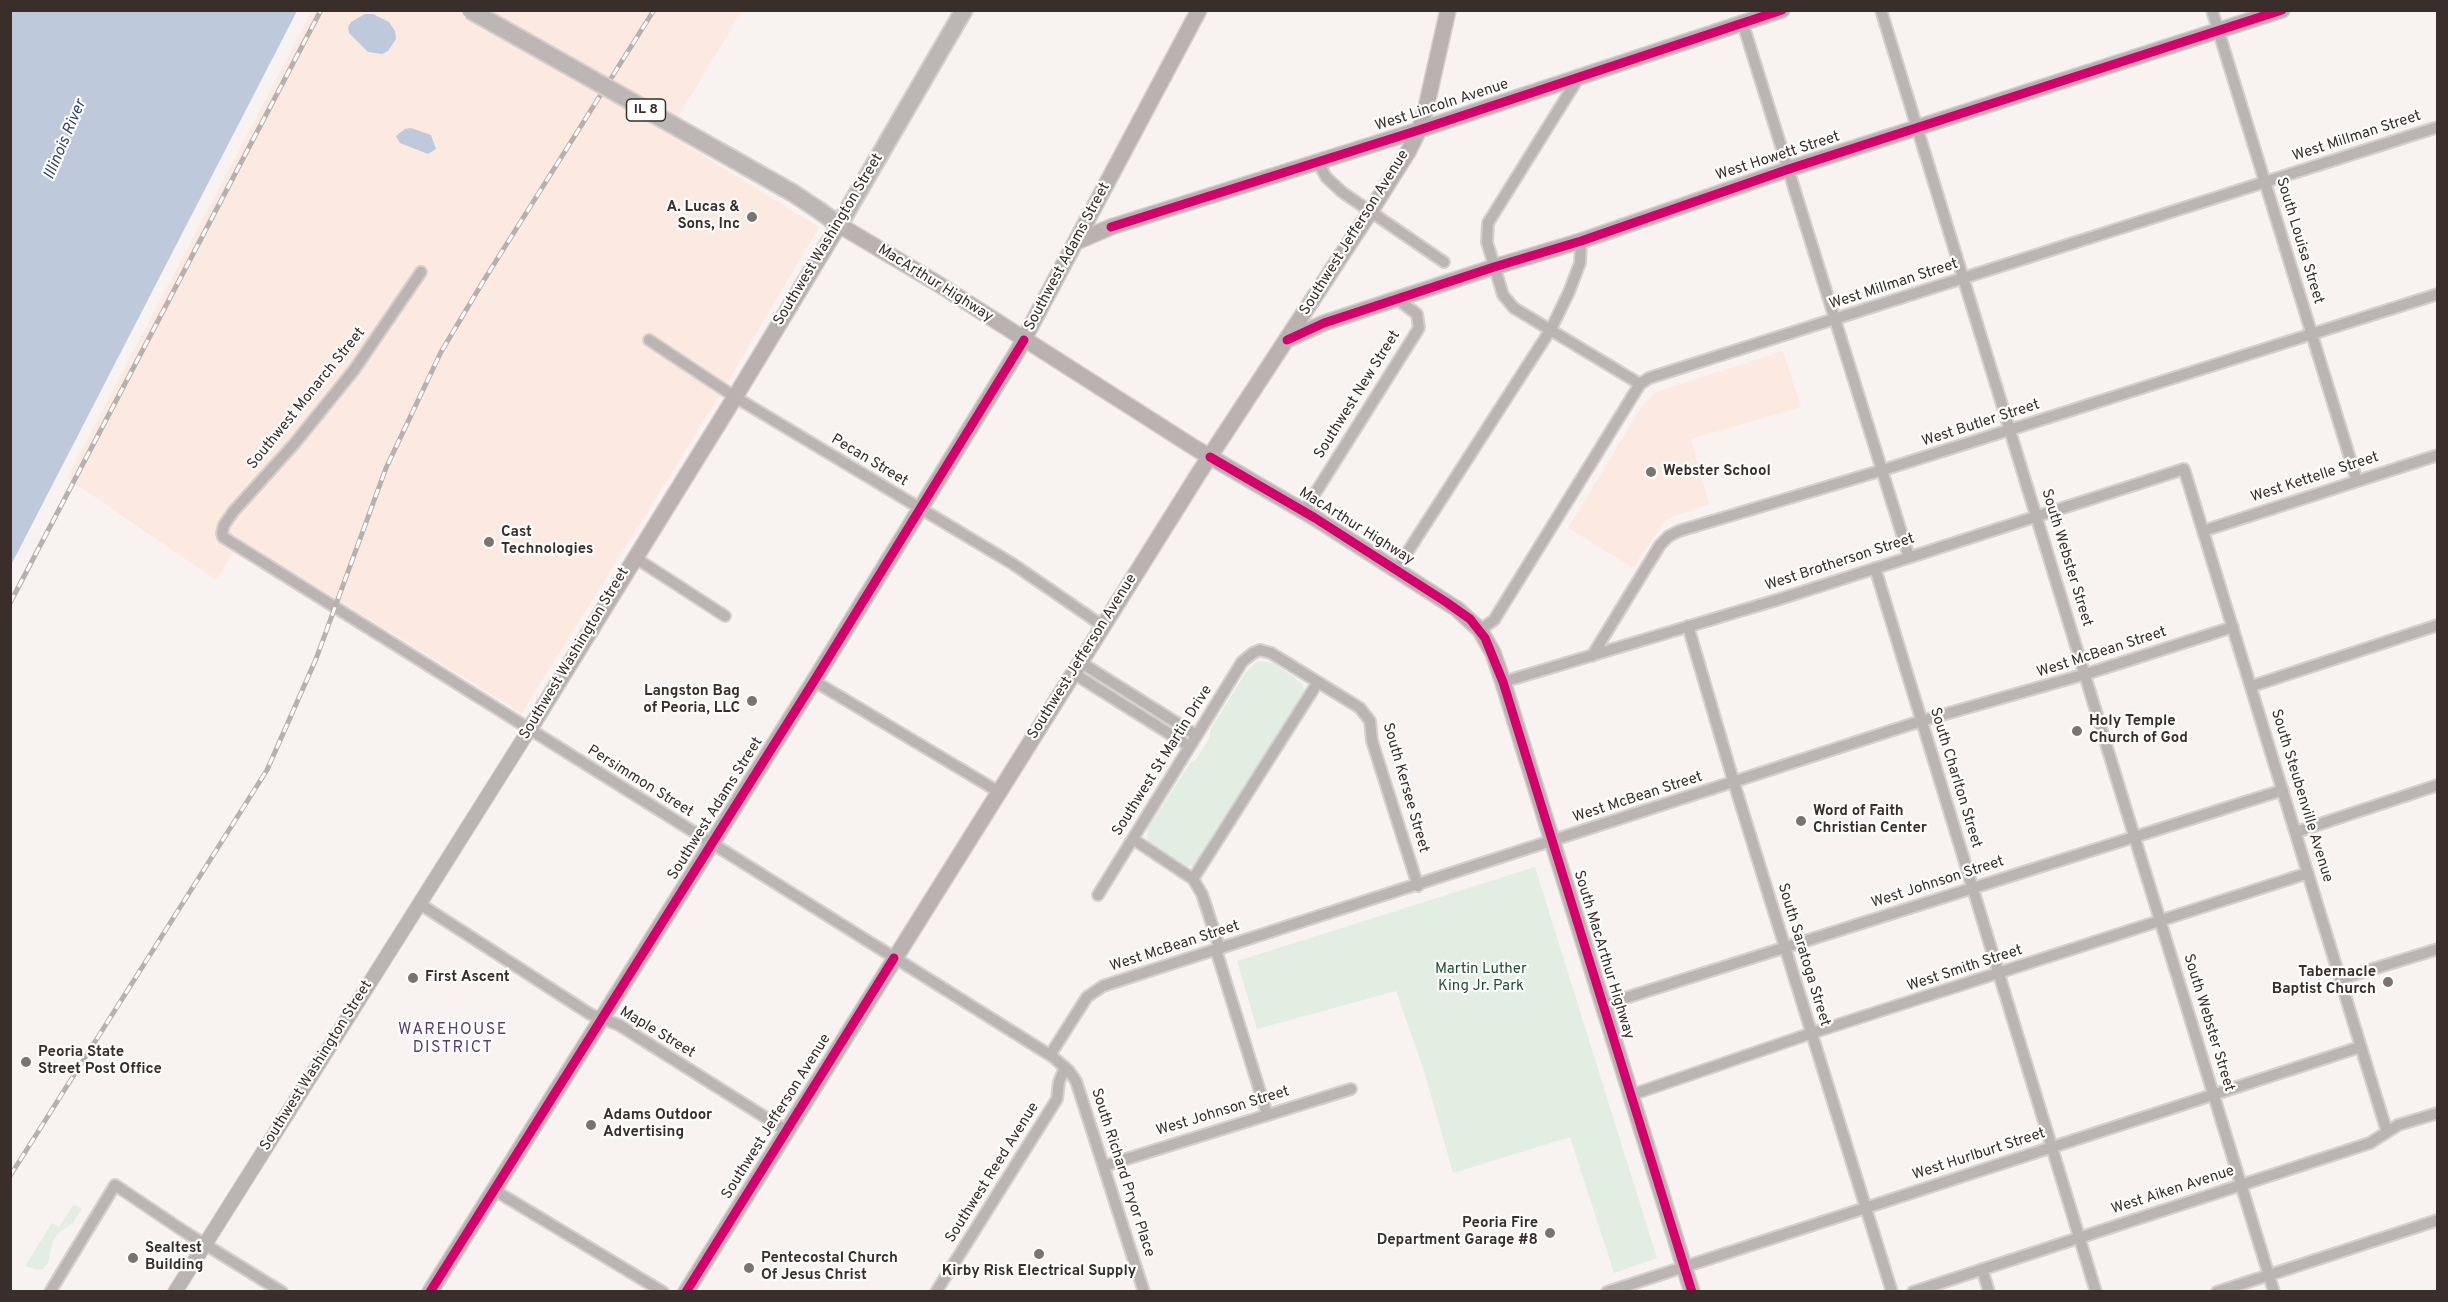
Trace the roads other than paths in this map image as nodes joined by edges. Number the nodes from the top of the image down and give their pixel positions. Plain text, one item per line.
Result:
1 (470, 10) edge
2 (964, 10) edge
3 (1199, 10) edge
4 (1448, 10) edge
5 (1782, 10) edge
6 (1881, 10) edge
7 (2212, 10) edge
8 (2282, 10) edge
9 (1743, 24) junction
10 (2218, 31) junction
11 (1579, 77) junction
12 (2438, 127) edge
13 (1917, 128) junction
14 (1419, 130) junction
15 (1318, 162) junction
16 (1789, 169) junction
17 (2266, 182) junction
18 (1370, 212) junction
19 (839, 225) junction
20 (1581, 241) junction
21 (1076, 242) junction
22 (1443, 262) dead end
23 (1494, 267) junction
24 (421, 273) dead end
25 (1964, 278) junction
26 (2438, 294) edge
27 (1398, 300) junction
28 (1836, 319) junction
29 (1551, 329) junction
30 (2312, 335) junction
31 (649, 340) dead end
32 (1024, 340) junction
33 (1287, 340) junction
34 (1640, 384) junction
35 (735, 397) junction
36 (2010, 430) junction
37 (2438, 455) edge
38 (1210, 457) junction
39 (2184, 469) joint
40 (1883, 471) junction
41 (2357, 480) junction
42 (921, 510) junction
43 (1304, 511) junction
44 (2038, 517) junction
45 (2203, 531) junction
46 (229, 541) joint
47 (634, 557) junction
48 (1909, 557) junction
49 (1875, 568) junction
50 (1396, 570) junction
51 (725, 616) dead end
52 (2438, 625) edge
53 (1103, 626) junction
54 (1688, 626) junction
55 (2233, 627) junction
56 (1480, 630) junction
57 (1260, 650) joint
58 (1592, 656) junction
59 (1077, 668) junction
60 (2086, 674) junction
61 (814, 681) junction
62 (1318, 682) junction
63 (1503, 682) junction
64 (2252, 686) junction
65 (1922, 721) junction
66 (528, 730) junction
67 (1196, 735) junction
68 (1190, 746) junction
69 (1734, 783) junction
70 (2438, 786) edge
71 (2283, 790) junction
72 (999, 792) junction
73 (2296, 832) junction
74 (2136, 836) junction
75 (1133, 839) junction
76 (1552, 842) junction
77 (711, 845) junction
78 (2308, 873) junction
79 (1193, 879) junction
80 (1418, 886) junction
81 (1973, 888) junction
82 (1098, 895) dead end
83 (420, 904) junction
84 (2161, 922) junction
85 (1785, 947) junction
86 (2438, 949) edge
87 (1218, 950) junction
88 (894, 958) junction
89 (2000, 974) junction
90 (2340, 980) junction
91 (1603, 1005) junction
92 (603, 1018) junction
93 (1812, 1033) junction
94 (2360, 1047) junction
95 (1050, 1055) junction
96 (1065, 1067) junction
97 (1351, 1089) dead end
98 (2213, 1094) junction
99 (1631, 1095) junction
100 (2438, 1113) edge
101 (1267, 1114) junction
102 (787, 1131) junction
103 (2387, 1132) junction
104 (2051, 1147) junction
105 (1104, 1166) junction
106 (2241, 1185) junction
107 (494, 1190) junction
108 (1865, 1208) junction
109 (2438, 1220) edge
110 (2079, 1237) junction
111 (205, 1244) junction
112 (1684, 1266) junction
113 (1982, 1269) junction
114 (2269, 1274) junction
115 (50, 1292) edge
116 (175, 1292) edge
117 (282, 1292) edge
118 (430, 1292) edge
119 (663, 1292) edge
120 (686, 1292) edge
121 (936, 1292) edge
122 (1144, 1292) edge
123 (1607, 1292) edge
124 (1692, 1292) edge
125 (1892, 1292) edge
126 (1914, 1292) edge
127 (1989, 1292) edge
128 (2096, 1292) edge
129 (2217, 1292) edge
130 (2274, 1292) edge

1 - 19 main road, MacArthur Highway / IL 8, bridge
2 - 19 main road, Southwest Washington Street
3 - 21 main road, Southwest Adams Street
4 - 14 main road, Southwest Jefferson Avenue
5 - 9 main road, West Lincoln Avenue
6 - 13 street, South Webster Street
7 - 10 street, South Louisa Street
8 - 10 main road, West Howett Street
9 - 11 main road, West Lincoln Avenue
9 - 16 street
10 - 13 main road, West Howett Street
10 - 17 street, South Louisa Street
11 - 14 main road, West Lincoln Avenue
11 - 23 street
12 - 17 street, West Millman Street
13 - 16 main road, West Howett Street
13 - 25 street, South Webster Street
14 - 15 main road, West Lincoln Avenue
14 - 18 main road, Southwest Jefferson Avenue
15 - 18 street
15 - 21 main road, West Lincoln Avenue
16 - 20 main road, West Howett Street
16 - 28 street
17 - 25 street, West Millman Street
17 - 30 street, South Louisa Street
18 - 22 street
18 - 33 main road, Southwest Jefferson Avenue
19 - 32 main road, MacArthur Highway / IL 8
19 - 35 main road, Southwest Washington Street
20 - 23 main road, West Howett Street
20 - 29 street
21 - 32 main road, Southwest Adams Street
23 - 27 main road, West Howett Street
23 - 29 street
24 - 46 street, Southwest Monarch Street
25 - 28 street, West Millman Street
25 - 36 street, South Webster Street
26 - 30 street, West Butler Street
27 - 33 main road, West Howett Street
27 - 43 street, Southwest New Street
28 - 34 street, West Millman Street
28 - 40 street
29 - 34 street
29 - 50 street
30 - 36 street, West Butler Street
30 - 41 street, South Louisa Street
31 - 35 street, Pecan Street
32 - 38 main road, MacArthur Highway / IL 8
32 - 42 main road, Southwest Adams Street
33 - 38 main road, Southwest Jefferson Avenue
34 - 56 street
35 - 42 street, Pecan Street
35 - 47 main road, Southwest Washington Street
36 - 40 street, West Butler Street
36 - 44 street, South Webster Street
37 - 41 street, West Kettelle Street
38 - 43 main road, MacArthur Highway
38 - 53 main road, Southwest Jefferson Avenue
39 - 44 street, West Brotherson Street
39 - 45 street, South Steubenville Avenue
40 - 48 street
40 - 58 street, West Butler Street
41 - 45 street, West Kettelle Street
42 - 53 street, Pecan Street
42 - 61 main road, Southwest Adams Street
43 - 50 main road, MacArthur Highway
44 - 48 street, West Brotherson Street
44 - 60 street, South Webster Street
45 - 55 street, South Steubenville Avenue
46 - 66 street, Persimmon Street
47 - 51 street
47 - 66 main road, Southwest Washington Street
48 - 49 street, West Brotherson Street
49 - 54 street, West Brotherson Street
49 - 65 street, South Charlton Street
50 - 56 main road, MacArthur Highway
52 - 64 street
53 - 59 main road, Southwest Jefferson Avenue
54 - 58 street, West Brotherson Street
54 - 69 street, South Saratoga Street
55 - 60 street, West McBean Street
55 - 64 street, South Steubenville Avenue
56 - 63 main road, South MacArthur Highway
57 - 62 street, South Kersee Street
57 - 67 street, Southwest St Martin Drive
58 - 63 street, West Brotherson Street
59 - 67 street
59 - 68 street
59 - 72 main road, Southwest Jefferson Avenue
60 - 65 street, West McBean Street
60 - 74 street, South Webster Street
61 - 72 street
61 - 77 main road, Southwest Adams Street
62 - 79 street
62 - 80 street, South Kersee Street
63 - 76 main road, South MacArthur Highway
64 - 71 street, South Steubenville Avenue
65 - 69 street, West McBean Street
65 - 81 street, South Charlton Street
66 - 77 street, Persimmon Street
66 - 83 street, Southwest Washington Street
67 - 68 street, Southwest St Martin Drive
68 - 75 street, Southwest St Martin Drive
69 - 76 street, West McBean Street
69 - 85 street, South Saratoga Street
70 - 73 street
71 - 73 street, South Steubenville Avenue
71 - 74 street, West Johnson Street
72 - 88 main road, Southwest Jefferson Avenue
73 - 78 street, South Steubenville Avenue
74 - 81 street, West Johnson Street
74 - 84 street, South Webster Street
75 - 79 street
75 - 82 street, Southwest St Martin Drive
76 - 80 street, West McBean Street
76 - 91 main road, South MacArthur Highway
77 - 88 street, Persimmon Street
77 - 92 main road, Southwest Adams Street
78 - 84 street, West Smith Street
78 - 90 street, South Steubenville Avenue
79 - 87 street
80 - 87 street, West McBean Street
81 - 85 street, West Johnson Street
81 - 89 street, South Charlton Street
83 - 92 street, Maple Street
83 - 111 street, Southwest Washington Street
84 - 89 street, West Smith Street
84 - 98 street, South Webster Street
85 - 91 street, West Johnson Street
85 - 93 street, South Saratoga Street
86 - 90 street
87 - 95 street, West McBean Street
87 - 101 street
88 - 95 street, Persimmon Street
88 - 102 main road, Southwest Jefferson Avenue
89 - 93 street, West Smith Street
89 - 104 street, South Charlton Street
90 - 94 street, South Steubenville Avenue
91 - 99 main road, South MacArthur Highway
92 - 102 street, Maple Street
92 - 107 main road, Southwest Adams Street
93 - 99 street, West Smith Street
93 - 108 street, South Saratoga Street
94 - 98 street, West Hurlburt Street
94 - 103 street, South Steubenville Avenue
95 - 96 street, Persimmon Street
96 - 105 street, South Richard Pryor Place
96 - 121 street, Southwest Reed Avenue
97 - 101 street, West Johnson Street
98 - 104 street, West Hurlburt Street
98 - 106 street, South Webster Street
99 - 112 main road, South MacArthur Highway
100 - 103 street, West Aiken Avenue
101 - 105 street, West Johnson Street
102 - 120 main road, Southwest Jefferson Avenue
103 - 106 street, West Aiken Avenue
104 - 108 street, West Hurlburt Street
104 - 110 street, South Charlton Street
105 - 122 street, South Richard Pryor Place
106 - 110 street, West Aiken Avenue
106 - 114 street, South Webster Street
107 - 118 main road, Southwest Adams Street
107 - 119 street
108 - 112 street, West Hurlburt Street
108 - 125 street, South Saratoga Street
109 - 114 street
110 - 113 street, West Aiken Avenue
110 - 128 street, South Charlton Street
111 - 115 street
111 - 116 street, Southwest Washington Street
111 - 117 street
112 - 123 street, West Hurlburt Street
112 - 124 main road, South MacArthur Highway
113 - 126 street, West Aiken Avenue
113 - 127 street
114 - 129 street
114 - 130 street, South Webster Street

